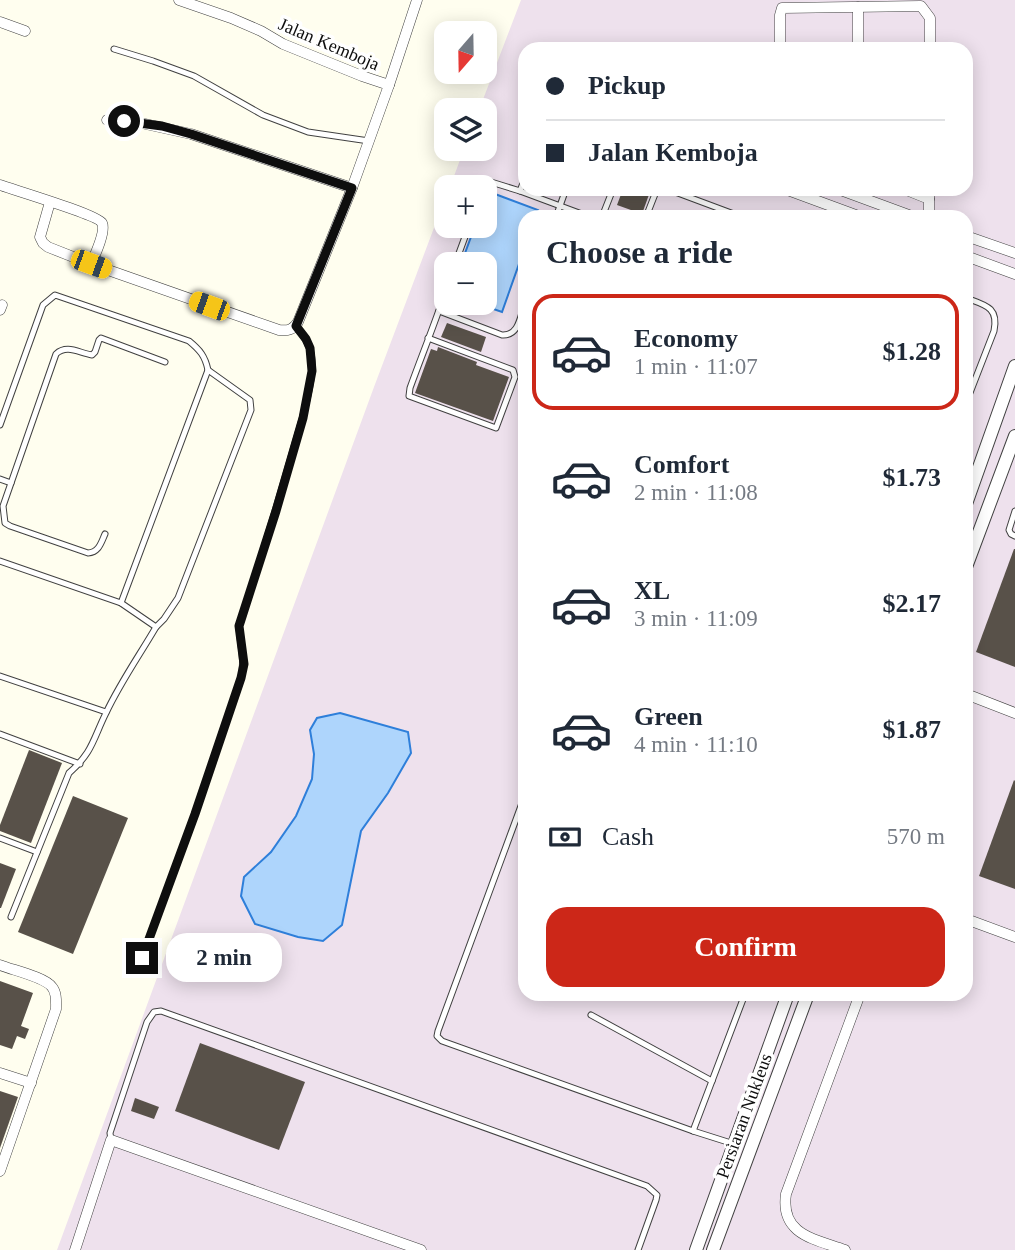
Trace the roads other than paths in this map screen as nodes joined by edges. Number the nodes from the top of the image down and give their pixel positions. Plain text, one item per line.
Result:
1 (179, 0) edge
2 (417, 0) edge
3 (858, 7) junction
4 (0, 22) edge
5 (24, 31) dead end
6 (780, 42) edge
7 (858, 42) edge
8 (930, 42) edge
9 (114, 49) dead end
10 (389, 85) junction
11 (107, 120) dead end
12 (369, 141) junction
13 (497, 184) edge
14 (0, 185) edge
15 (352, 188) junction
16 (518, 190) edge
17 (533, 196) edge
18 (564, 196) edge
19 (685, 196) edge
20 (804, 196) edge
21 (857, 196) edge
22 (50, 202) junction
23 (560, 206) junction
24 (559, 210) edge
25 (571, 210) edge
26 (722, 210) edge
27 (842, 210) edge
28 (895, 210) edge
29 (973, 238) edge
30 (1015, 253) edge
31 (973, 259) edge
32 (91, 264) junction
33 (1015, 274) edge
34 (973, 301) edge
35 (437, 315) edge
36 (450, 315) edge
37 (518, 323) edge
38 (296, 326) junction
39 (428, 338) junction
40 (165, 362) dead end
41 (1015, 366) edge
42 (208, 370) junction
43 (973, 384) edge
44 (0, 425) edge
45 (1015, 436) edge
46 (973, 475) edge
47 (0, 479) edge
48 (11, 483) junction
49 (1015, 511) edge
50 (106, 534) dead end
51 (1015, 536) edge
52 (973, 548) edge
53 (0, 561) edge
54 (121, 603) junction
55 (156, 627) junction
56 (0, 676) edge
57 (973, 697) edge
58 (106, 712) junction
59 (1015, 713) edge
60 (0, 734) edge
61 (80, 764) junction
62 (518, 814) edge
63 (0, 838) edge
64 (37, 852) junction
65 (11, 917) dead end
66 (973, 922) edge
67 (1015, 937) edge
68 (142, 958) dead end
69 (0, 965) edge
70 (742, 1001) edge
71 (785, 1001) edge
72 (805, 1001) edge
73 (857, 1001) edge
74 (592, 1016) dead end
75 (0, 1073) edge
76 (712, 1081) junction
77 (31, 1083) junction
78 (694, 1131) junction
79 (111, 1140) junction
80 (734, 1144) junction
81 (0, 1171) edge
82 (75, 1250) edge
83 (421, 1250) edge
84 (638, 1250) edge
85 (696, 1250) edge
86 (713, 1250) edge
87 (845, 1250) edge

1 - 10 street, Jalan Kemboja
2 - 10 street
3 - 6 street
3 - 7 street
3 - 8 street
4 - 5 street
9 - 12 lane
10 - 12 street
11 - 15 street
12 - 15 street
13 - 16 lane
14 - 22 street
15 - 38 street
17 - 23 lane
18 - 23 lane
19 - 26 lane
20 - 27 street
21 - 28 street
22 - 32 street
22 - 32 street
23 - 24 lane
23 - 25 lane
29 - 30 street
31 - 33 street
32 - 38 street
34 - 43 lane
35 - 39 lane
36 - 37 lane
38 - 68 lane
39 - 39 lane
40 - 48 lane
41 - 46 street
42 - 44 lane
42 - 54 lane
42 - 55 lane
45 - 52 street
47 - 48 lane
48 - 50 lane
49 - 51 lane
53 - 54 lane
54 - 55 lane
55 - 58 lane
56 - 58 lane
57 - 59 street
58 - 61 lane
60 - 61 lane
61 - 64 lane
62 - 78 lane
63 - 64 lane
64 - 65 lane
66 - 67 street
69 - 77 street
70 - 76 lane
71 - 80 street, Persiaran Nukleus
72 - 86 street, Persiaran Nukleus
73 - 87 street
74 - 76 lane
75 - 77 street
76 - 78 lane
77 - 81 street
78 - 80 lane
79 - 82 street
79 - 83 street
79 - 84 lane
80 - 85 street, Persiaran Nukleus

